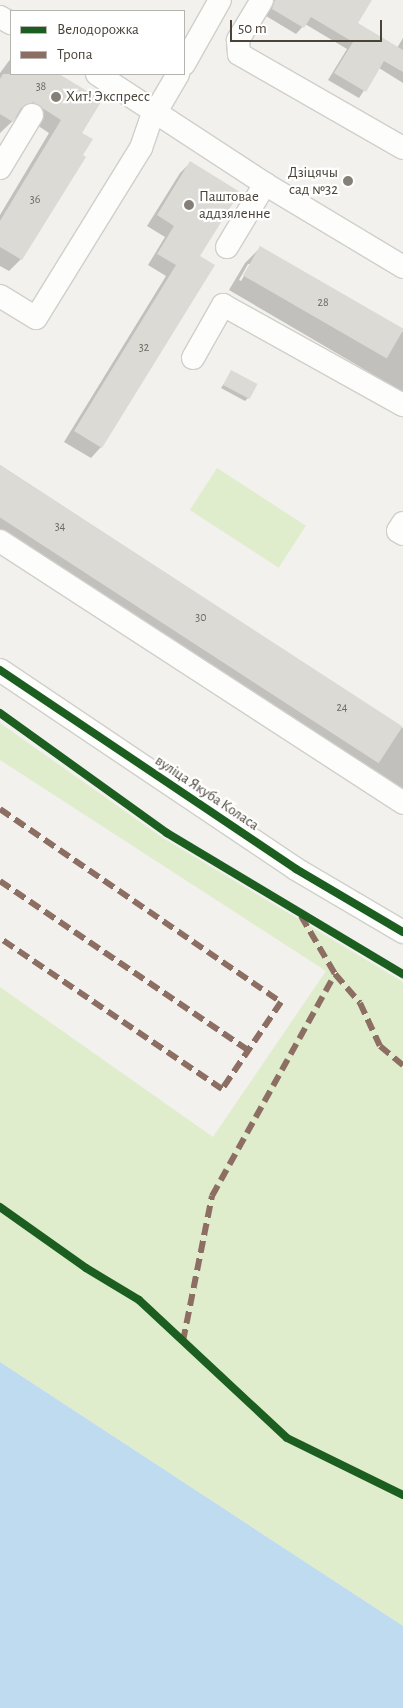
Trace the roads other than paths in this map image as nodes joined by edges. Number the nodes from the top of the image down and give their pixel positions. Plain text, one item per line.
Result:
1 (220, 0) edge
2 (262, 0) edge
3 (185, 62) edge
4 (99, 75) edge
5 (177, 75) edge
6 (155, 114) junction
7 (32, 116) dead end
8 (403, 148) edge
9 (1, 164) edge
10 (265, 184) junction
11 (227, 247) dead end
12 (403, 267) edge
13 (0, 296) edge
14 (193, 358) dead end
15 (403, 405) edge
16 (403, 522) edge
17 (403, 534) edge
18 (0, 541) edge
19 (0, 670) edge
20 (403, 803) edge
21 (403, 932) edge

1 - 3 street
2 - 8 street
4 - 6 street
5 - 6 street
6 - 10 street
6 - 13 street
7 - 9 street
10 - 11 street
10 - 12 street
14 - 15 street
16 - 17 street
18 - 20 street
19 - 21 street, вуліца Якуба Коласа

